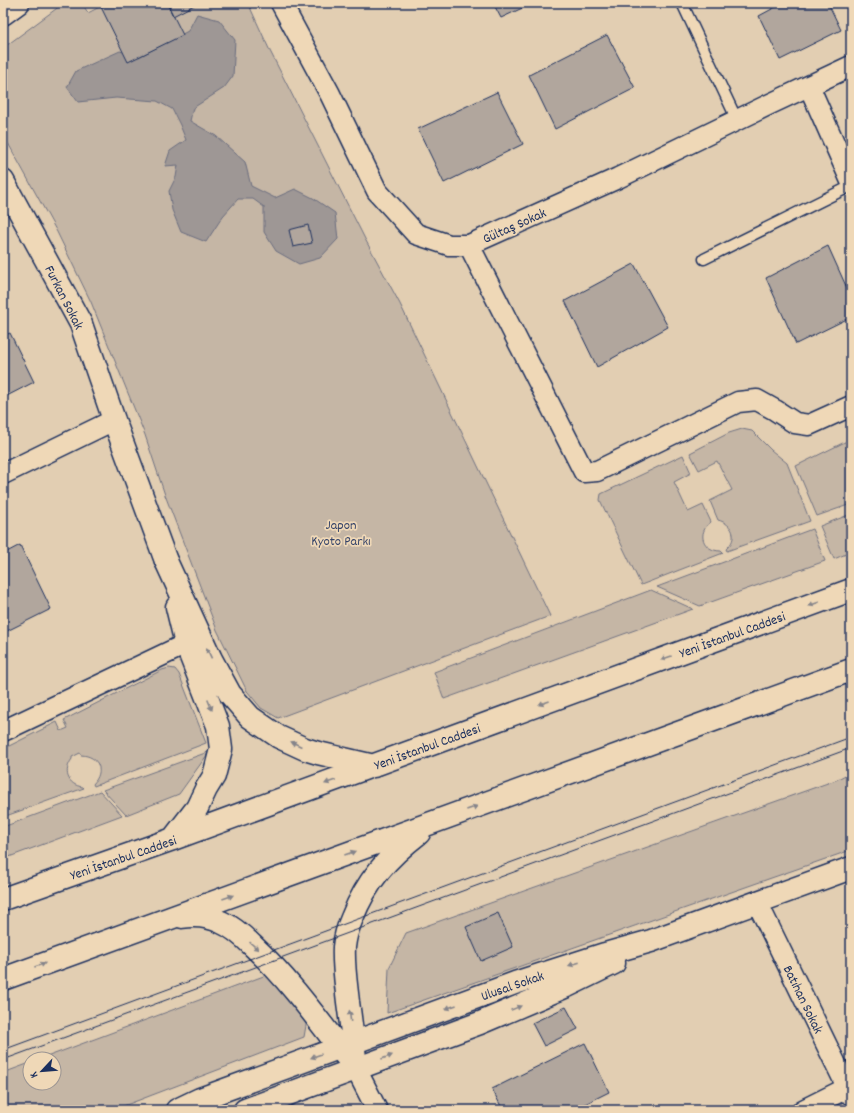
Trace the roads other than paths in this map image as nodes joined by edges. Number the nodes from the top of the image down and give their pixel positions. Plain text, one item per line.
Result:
1 (18, 3) edge
2 (281, 3) edge
3 (682, 3) edge
4 (3, 14) edge
5 (851, 66) edge
6 (809, 86) junction
7 (737, 120) junction
8 (3, 181) edge
9 (851, 181) edge
10 (851, 186) edge
11 (469, 245) junction
12 (704, 259) dead end
13 (851, 406) edge
14 (114, 420) junction
15 (3, 474) edge
16 (166, 561) junction
17 (851, 590) edge
18 (186, 644) junction
19 (851, 670) edge
20 (3, 731) edge
21 (374, 766) junction
22 (432, 823) junction
23 (173, 839) junction
24 (851, 868) edge
25 (3, 899) edge
26 (757, 902) junction
27 (168, 919) junction
28 (651, 941) junction
29 (3, 979) edge
30 (346, 1045) junction
31 (356, 1069) junction
32 (850, 1090) edge
33 (177, 1110) edge
34 (245, 1110) edge
35 (377, 1110) edge
36 (803, 1110) edge

1 - 4 main road
2 - 11 street, Gültaş Sokak
3 - 7 lane
5 - 6 street, Gültaş Sokak
6 - 7 street, Gültaş Sokak
6 - 9 street
7 - 11 street, Gültaş Sokak
8 - 14 main road, Furkan Sokak
10 - 12 lane
11 - 13 street
14 - 15 street
14 - 16 main road, Furkan Sokak
16 - 18 main road
21 -> 16 main road
17 -> 21 main road, Yeni İstanbul Caddesi
18 - 20 street
18 -> 23 main road
22 -> 19 main road
21 -> 23 main road, Yeni İstanbul Caddesi
27 -> 22 main road
30 -> 22 main road
23 - 25 main road, Yeni İstanbul Caddesi
24 - 26 main road, Ulusal Sokak
26 - 28 main road, Ulusal Sokak
26 - 32 street, Batıhan Sokak
29 -> 27 main road
27 -> 30 main road
28 -> 30 main road, Ulusal Sokak
31 -> 28 main road, Ulusal Sokak
30 - 31 main road
30 -> 33 main road, Ulusal Sokak
31 - 34 main road, Ulusal Sokak
31 - 35 street
32 - 36 street

